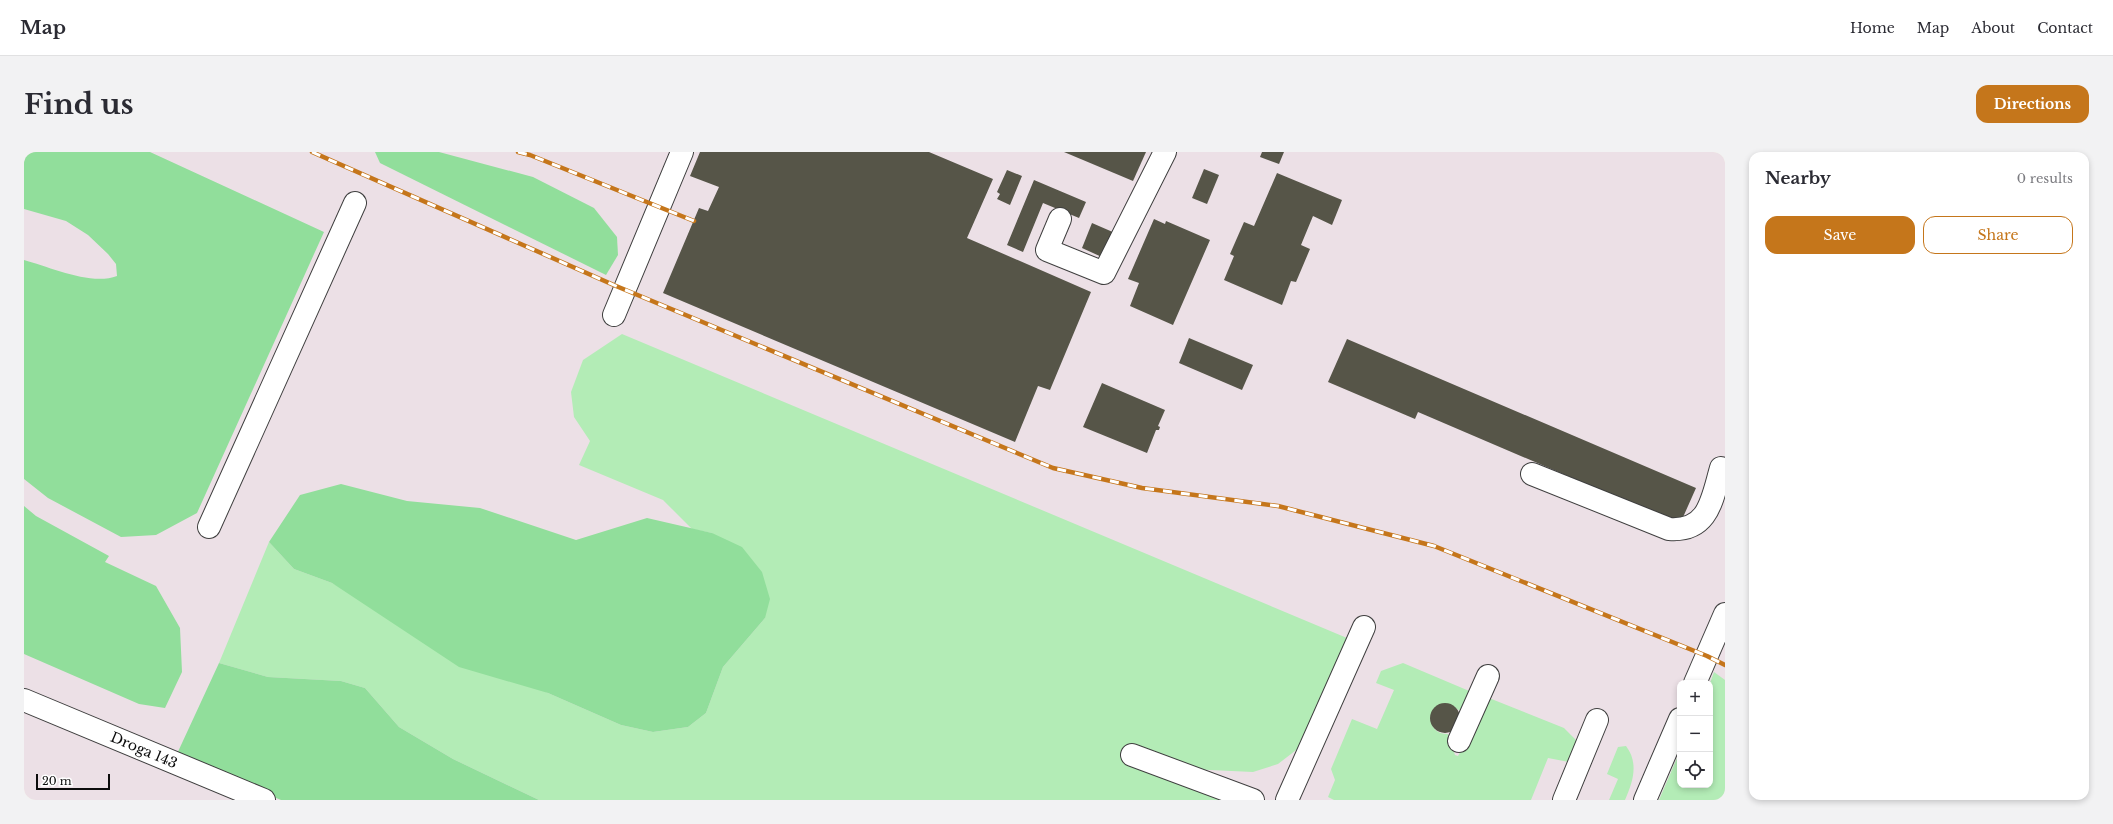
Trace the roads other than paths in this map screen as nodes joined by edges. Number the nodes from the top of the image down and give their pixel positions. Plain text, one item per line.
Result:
1 (682, 152) edge
2 (1165, 152) edge
3 (355, 203) dead end
4 (1060, 219) dead end
5 (614, 315) dead end
6 (1725, 470) edge
7 (1532, 474) dead end
8 (209, 527) dead end
9 (1723, 626) edge
10 (1364, 627) dead end
11 (1488, 676) dead end
12 (1696, 680) edge
13 (24, 700) edge
14 (1597, 720) dead end
15 (1677, 725) edge
16 (1459, 741) dead end
17 (1132, 755) dead end
18 (264, 800) edge
19 (1253, 800) edge
20 (1287, 800) edge
21 (1564, 800) edge
22 (1645, 800) edge

1 - 5 lane
2 - 4 lane
3 - 8 lane
6 - 7 lane
9 - 12 lane
10 - 20 lane
11 - 16 lane
13 - 18 lane, Droga 143
14 - 21 lane
15 - 22 lane
17 - 19 lane

